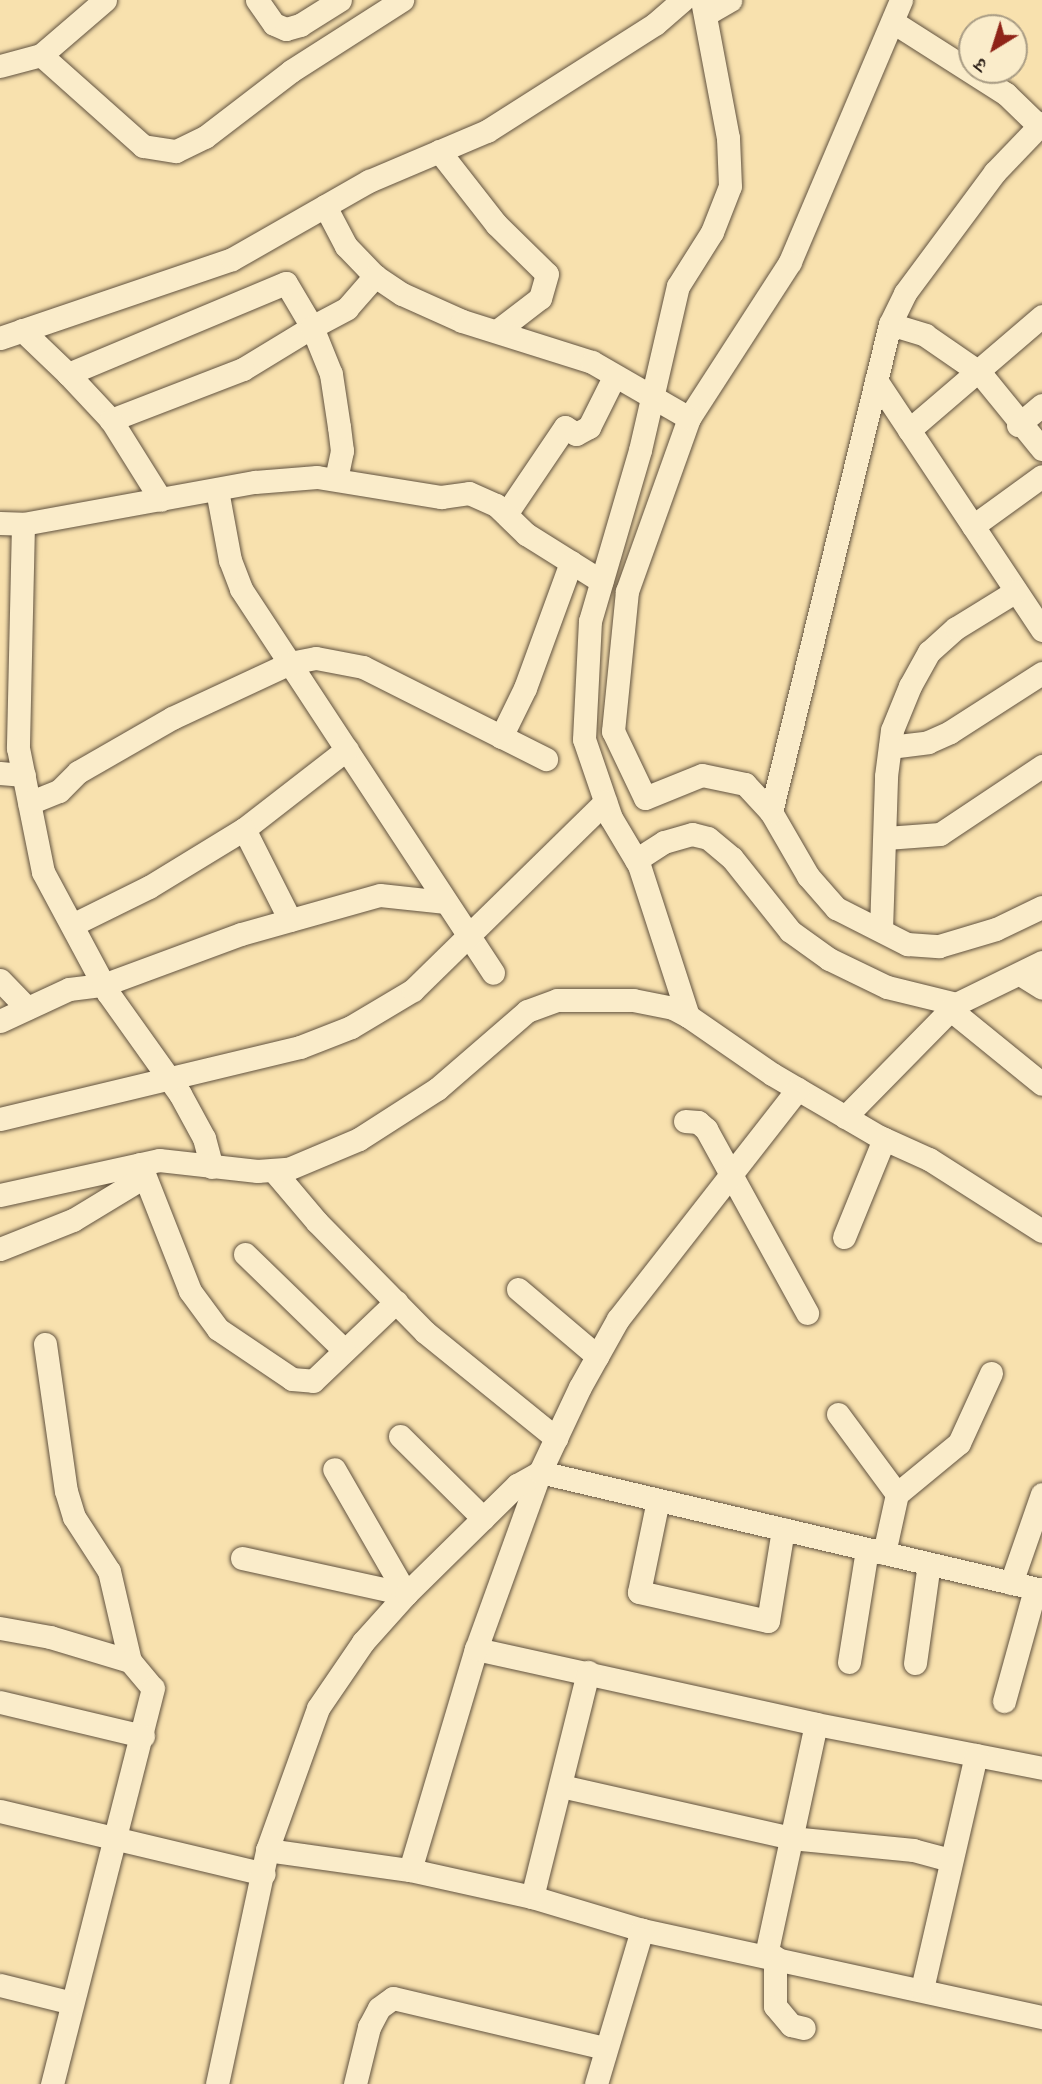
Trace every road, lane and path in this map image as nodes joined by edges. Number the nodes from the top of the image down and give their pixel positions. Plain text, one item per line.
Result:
1 (105, 0) edge
2 (257, 0) edge
3 (340, 0) edge
4 (402, 0) edge
5 (683, 0) edge
6 (901, 0) edge
7 (715, 5) edge
8 (893, 22) junction
9 (41, 55) junction
10 (0, 66) edge
11 (1040, 124) edge
12 (439, 151) junction
13 (325, 206) junction
14 (375, 276) junction
15 (1042, 316) edge
16 (890, 324) junction
17 (312, 327) junction
18 (22, 330) junction
19 (497, 331) junction
20 (0, 338) edge
21 (68, 373) junction
22 (980, 373) junction
23 (614, 377) junction
24 (876, 380) junction
25 (651, 398) junction
26 (1042, 405) edge
27 (689, 418) junction
28 (111, 420) junction
29 (1018, 425) junction
30 (909, 430) junction
31 (1042, 449) edge
32 (1042, 476) edge
33 (336, 479) junction
34 (217, 489) junction
35 (161, 500) junction
36 (506, 514) junction
37 (11, 524) edge
38 (973, 526) junction
39 (571, 562) junction
40 (600, 585) junction
41 (627, 592) junction
42 (1016, 592) junction
43 (1042, 630) edge
44 (290, 663) junction
45 (1042, 673) edge
46 (500, 737) junction
47 (890, 747) junction
48 (347, 749) junction
49 (546, 759) dead end
50 (1042, 766) edge
51 (0, 773) edge
52 (23, 775) junction
53 (29, 803) junction
54 (608, 810) junction
55 (771, 812) junction
56 (244, 829) junction
57 (886, 838) junction
58 (635, 858) junction
59 (444, 902) junction
60 (1042, 907) edge
61 (290, 920) junction
62 (72, 925) junction
63 (881, 930) junction
64 (469, 934) junction
65 (1042, 962) edge
66 (493, 973) dead end
67 (1020, 974) junction
68 (0, 980) edge
69 (103, 985) junction
70 (1042, 989) edge
71 (953, 1007) junction
72 (27, 1008) junction
73 (688, 1017) junction
74 (0, 1021) edge
75 (1042, 1084) edge
76 (173, 1085) junction
77 (797, 1089) junction
78 (845, 1117) junction
79 (0, 1119) edge
80 (685, 1121) dead end
81 (884, 1139) junction
82 (212, 1167) junction
83 (274, 1170) junction
84 (142, 1171) junction
85 (732, 1172) junction
86 (0, 1195) edge
87 (1042, 1231) edge
88 (844, 1237) dead end
89 (0, 1249) edge
90 (245, 1254) dead end
91 (518, 1289) dead end
92 (396, 1302) junction
93 (807, 1313) dead end
94 (45, 1344) dead end
95 (344, 1350) junction
96 (597, 1356) junction
97 (991, 1373) dead end
98 (838, 1413) dead end
99 (400, 1436) dead end
100 (556, 1438) junction
101 (334, 1469) dead end
102 (540, 1472) junction
103 (897, 1494) junction
104 (1042, 1494) edge
105 (657, 1500) junction
106 (483, 1518) junction
107 (783, 1529) junction
108 (876, 1551) junction
109 (242, 1558) dead end
110 (929, 1564) junction
111 (1011, 1583) junction
112 (1039, 1589) edge
113 (406, 1594) junction
114 (0, 1629) edge
115 (476, 1649) junction
116 (130, 1661) junction
117 (849, 1662) dead end
118 (915, 1663) dead end
119 (588, 1672) junction
120 (1004, 1701) dead end
121 (0, 1702) edge
122 (816, 1724) junction
123 (143, 1736) junction
124 (976, 1755) junction
125 (1042, 1768) edge
126 (561, 1786) junction
127 (0, 1811) edge
128 (116, 1837) junction
129 (791, 1838) junction
130 (267, 1850) junction
131 (951, 1860) junction
132 (410, 1870) junction
133 (264, 1874) junction
134 (532, 1897) junction
135 (642, 1930) junction
136 (771, 1956) junction
137 (0, 1985) edge
138 (922, 1989) junction
139 (72, 2003) junction
140 (1042, 2017) edge
141 (804, 2028) dead end
142 (604, 2048) junction
143 (52, 2084) edge
144 (217, 2084) edge
145 (355, 2084) edge
146 (596, 2084) edge

1 - 9 street
2 - 3 street
4 - 9 street
5 - 12 street
6 - 8 street
7 - 25 street
8 - 11 street
8 - 27 street
9 - 10 street
11 - 16 street
12 - 13 street
12 - 19 street
13 - 14 street
13 - 18 street
14 - 17 street
14 - 19 street
15 - 22 street
16 - 22 street
16 - 24 street
17 - 21 street
17 - 28 street
17 - 33 street
18 - 20 street
18 - 21 street
19 - 23 street
21 - 28 street
22 - 29 street
22 - 30 street
23 - 25 street
23 - 36 street
24 - 30 street
24 - 55 street
25 - 27 street
25 - 40 street
26 - 29 street
27 - 41 street
28 - 35 street
29 - 31 street
30 - 38 street
32 - 38 street
33 - 34 street
33 - 36 street
34 - 35 street
34 - 44 street
35 - 37 street
36 - 39 street
37 - 52 street
38 - 42 street
39 - 40 street
39 - 46 street
40 - 41 street
40 - 54 street
41 - 55 street
42 - 43 street
42 - 47 street
44 - 46 street
44 - 48 street
44 - 53 street
45 - 47 street
46 - 49 street
47 - 57 street
48 - 56 street
48 - 59 street
50 - 57 street
51 - 52 street
52 - 53 street
53 - 62 street
54 - 58 street
54 - 64 street
55 - 63 street
56 - 61 street
56 - 62 street
57 - 63 street
58 - 71 street
58 - 73 street
59 - 61 street
59 - 64 street
60 - 63 street
61 - 69 street
62 - 69 street
64 - 66 street
64 - 76 street
65 - 67 street
67 - 70 street
67 - 71 street
68 - 72 street
69 - 72 street
69 - 76 street
71 - 75 street
71 - 78 street
72 - 74 street
73 - 77 street
73 - 83 street
76 - 79 street
76 - 82 street
77 - 78 street
77 - 85 street
78 - 81 street
80 - 85 street
81 - 87 street
81 - 88 street
82 - 83 street
82 - 84 street
83 - 92 street
84 - 86 street
84 - 89 street
84 - 95 street
85 - 93 street
85 - 96 street
90 - 95 street
91 - 96 street
92 - 95 street
92 - 100 street
94 - 116 street
96 - 100 street
97 - 103 street
98 - 103 street
99 - 106 street
100 - 102 street
101 - 113 street
102 - 105 street
102 - 106 street
102 - 115 street
103 - 108 street
104 - 111 street
105 - 107 street
105 - 107 street
106 - 113 street
107 - 108 street
108 - 110 street
108 - 117 street
109 - 113 street
110 - 111 street
110 - 118 street
111 - 112 street
112 - 120 street
113 - 130 street
114 - 116 street
115 - 119 street
115 - 132 street
116 - 123 street
119 - 122 street
119 - 126 street
121 - 123 street
122 - 124 street
122 - 129 street
123 - 128 street
124 - 125 street
124 - 131 street
126 - 129 street
126 - 134 street
127 - 128 street
128 - 133 street
128 - 139 street
129 - 131 street
129 - 136 street
130 - 132 street
130 - 133 street
131 - 138 street
132 - 134 street
133 - 144 street
134 - 135 street
135 - 136 street
135 - 142 street
136 - 138 street
136 - 141 street
137 - 139 street
138 - 140 street
139 - 143 street
142 - 145 street
142 - 146 street

